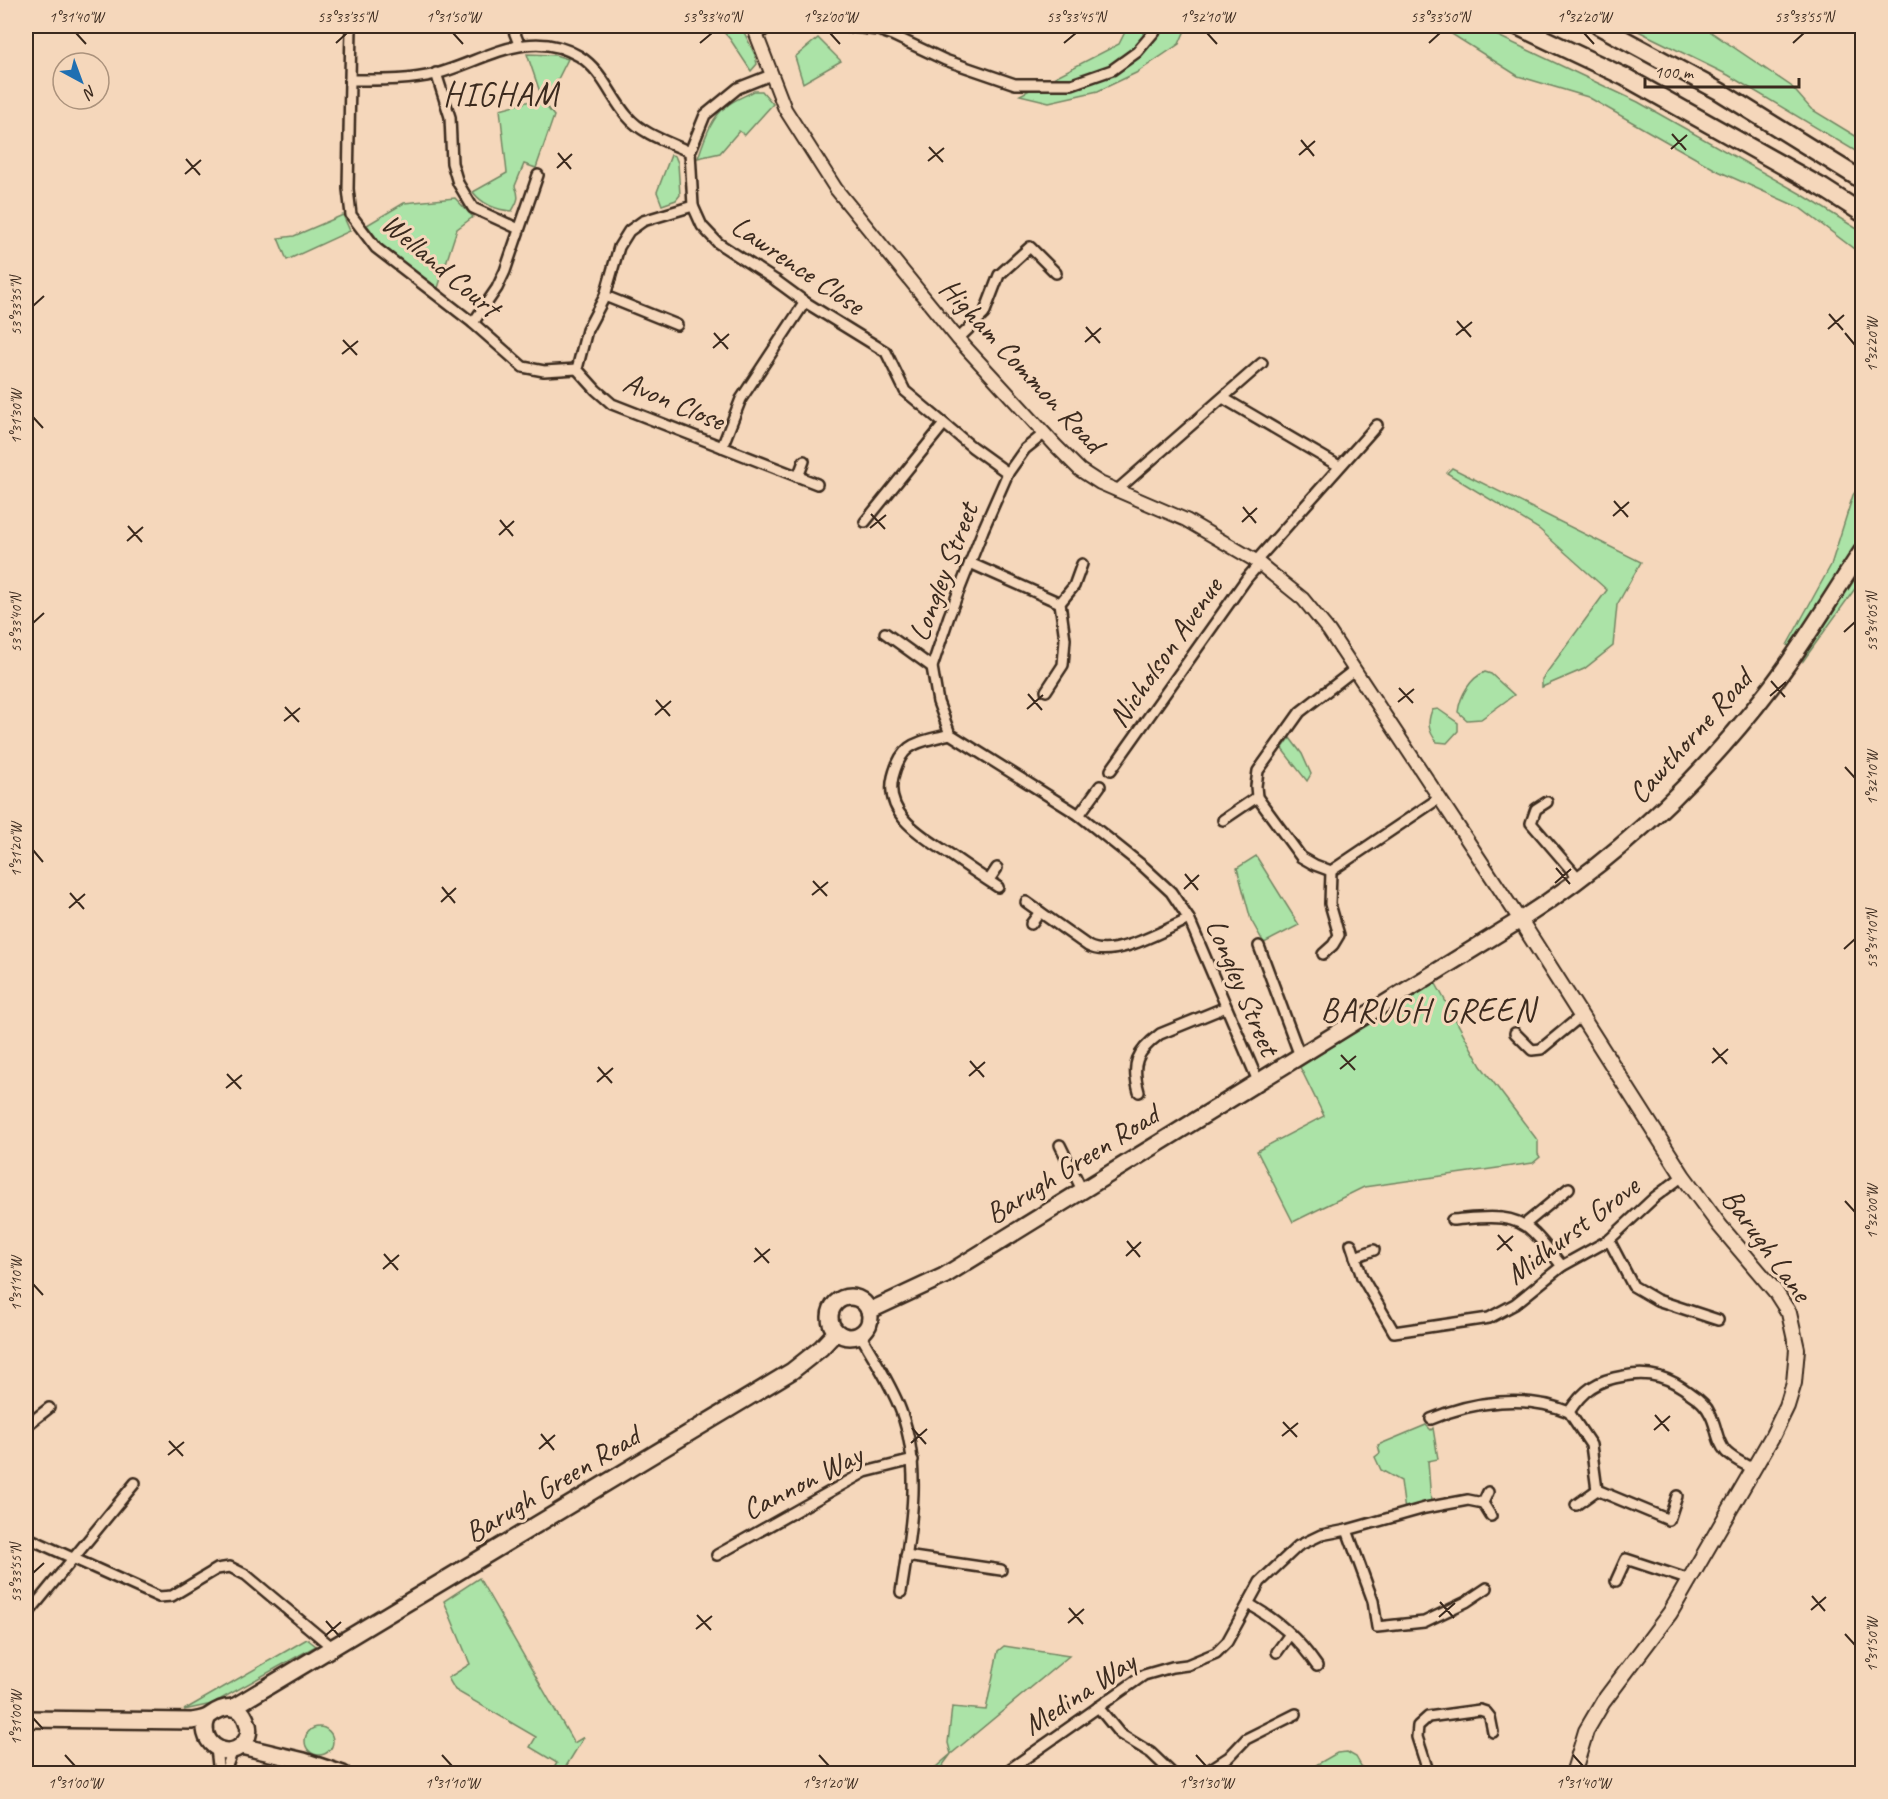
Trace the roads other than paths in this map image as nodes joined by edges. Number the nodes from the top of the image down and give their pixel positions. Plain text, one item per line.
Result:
1 (351, 26) edge
2 (512, 26) edge
3 (770, 26) edge
4 (845, 26) edge
5 (1160, 26) edge
6 (1517, 26) edge
7 (1599, 26) edge
8 (756, 30) edge
9 (519, 44) junction
10 (436, 74) junction
11 (771, 75) junction
12 (350, 80) junction
13 (690, 152) junction
14 (537, 175) dead end
15 (1863, 180) edge
16 (693, 206) junction
17 (1863, 213) edge
18 (519, 229) junction
19 (1056, 273) dead end
20 (605, 296) junction
21 (805, 302) junction
22 (473, 323) junction
23 (677, 325) dead end
24 (958, 339) junction
25 (1262, 363) dead end
26 (577, 369) junction
27 (1223, 398) junction
28 (944, 424) junction
29 (1377, 425) dead end
30 (1045, 433) junction
31 (722, 447) junction
32 (804, 461) dead end
33 (1339, 466) junction
34 (1008, 473) junction
35 (798, 477) junction
36 (817, 484) dead end
37 (1116, 491) junction
38 (866, 522) dead end
39 (1863, 551) edge
40 (1258, 562) junction
41 (970, 563) junction
42 (1082, 564) dead end
43 (1060, 603) junction
44 (885, 633) dead end
45 (932, 667) junction
46 (1354, 670) junction
47 (1046, 691) dead end
48 (950, 734) junction
49 (1111, 771) dead end
50 (1100, 786) dead end
51 (1257, 797) junction
52 (1438, 799) junction
53 (1547, 802) dead end
54 (1079, 815) junction
55 (1223, 820) dead end
56 (997, 868) dead end
57 (1331, 871) junction
58 (988, 880) junction
59 (1580, 880) junction
60 (998, 887) dead end
61 (1026, 902) dead end
62 (1040, 912) junction
63 (1189, 919) junction
64 (1520, 920) junction
65 (1031, 924) dead end
66 (1259, 946) dead end
67 (1323, 954) dead end
68 (1226, 1007) junction
69 (1581, 1016) junction
70 (1515, 1033) dead end
71 (1300, 1056) junction
72 (1258, 1081) junction
73 (1138, 1092) dead end
74 (1060, 1145) dead end
75 (1683, 1176) junction
76 (1569, 1188) dead end
77 (1082, 1190) junction
78 (1452, 1220) dead end
79 (1524, 1225) junction
80 (1609, 1240) junction
81 (1351, 1244) dead end
82 (1374, 1250) dead end
83 (1355, 1257) junction
84 (1562, 1266) junction
85 (869, 1311) junction
86 (1718, 1320) dead end
87 (837, 1332) junction
88 (860, 1334) junction
89 (49, 1408) dead end
90 (1569, 1412) junction
91 (1431, 1419) dead end
92 (26, 1426) edge
93 (913, 1460) junction
94 (1753, 1469) junction
95 (135, 1483) dead end
96 (1597, 1490) junction
97 (1488, 1492) dead end
98 (1677, 1497) dead end
99 (1483, 1503) junction
100 (1576, 1505) dead end
101 (1491, 1516) dead end
102 (1347, 1530) junction
103 (26, 1537) edge
104 (717, 1555) dead end
105 (906, 1556) junction
106 (73, 1558) junction
107 (1001, 1570) dead end
108 (1690, 1580) junction
109 (1617, 1581) dead end
110 (1487, 1588) dead end
111 (901, 1592) dead end
112 (1250, 1604) junction
113 (26, 1616) edge
114 (1290, 1635) junction
115 (333, 1647) junction
116 (1277, 1652) dead end
117 (1317, 1666) dead end
118 (288, 1674) junction
119 (1098, 1707) junction
120 (232, 1708) junction
121 (1296, 1714) dead end
122 (208, 1717) junction
123 (26, 1719) edge
124 (169, 1722) junction
125 (1493, 1732) dead end
126 (242, 1737) junction
127 (212, 1744) junction
128 (221, 1773) edge
129 (343, 1773) edge
130 (1004, 1773) edge
131 (1173, 1773) edge
132 (1203, 1773) edge
133 (1429, 1773) edge
134 (1573, 1773) edge

1 - 12 street, Welland Court
2 - 9 street
3 - 8 street
4 - 5 street
6 - 17 highway
7 - 15 highway
8 - 11 street, Higham Common Road
9 - 10 street
9 - 13 street
10 - 12 street
10 - 18 street
11 - 13 street, Lawrence Close
11 - 24 street, Higham Common Road
12 - 22 street, Welland Court
13 - 16 street, Lawrence Close
14 - 18 street
16 - 20 street
16 - 21 street, Lawrence Close
18 - 22 street
19 - 24 street
20 - 23 street
20 - 26 street
21 - 28 street, Lawrence Close
21 - 31 street
22 - 26 street, Welland Court
24 - 30 street, Higham Common Road
25 - 27 street
26 - 31 street, Avon Close
27 - 33 street
27 - 37 street
28 - 34 street, Lawrence Close
28 - 38 street
29 - 33 street, Nicholson Avenue
30 - 34 street, Longley Street
30 - 37 street, Higham Common Road
31 - 35 street, Avon Close
32 - 35 street
33 - 40 street, Nicholson Avenue
34 - 41 street, Longley Street
35 - 36 street, Avon Close
37 - 40 street, Higham Common Road
39 - 59 main road, Cawthorne Road
40 - 46 street, Higham Common Road
40 - 49 street, Nicholson Avenue
41 - 43 street
41 - 45 street, Longley Street
42 - 43 street
43 - 47 street
44 - 45 street
45 - 48 street, Longley Street
46 - 51 street
46 - 52 street, Higham Common Road
48 - 54 street, Longley Street
48 - 58 street
50 - 54 street
51 - 55 street
51 - 57 street
52 - 57 street
52 - 64 street, Higham Common Road
53 - 59 street
54 - 63 street, Longley Street
56 - 58 street
57 - 67 street
58 - 60 street
59 - 64 main road, Cawthorne Road
61 - 62 street
62 - 63 street
62 - 65 street
63 - 68 street, Longley Street
64 - 69 main road, Barugh Lane
64 - 71 main road, Barugh Green Road
66 - 71 street
68 - 72 street, Longley Street
68 - 73 street
69 - 70 street
69 - 75 main road, Barugh Lane
71 - 72 main road, Barugh Green Road
72 - 77 main road, Barugh Green Road
74 - 77 street
75 - 80 street, Midhurst Grove
75 - 94 main road, Barugh Lane
76 - 79 street
77 - 85 main road, Barugh Green Road
78 - 79 street
79 - 84 street
80 - 84 street, Midhurst Grove
80 - 86 street
81 - 83 street, Midhurst Grove
82 - 83 street
83 - 84 street, Midhurst Grove
85 - 87 main road
85 - 88 main road
87 - 88 main road
87 - 115 main road, Barugh Green Road
88 - 93 street, Cannon Way
89 - 92 street
90 - 91 street
90 - 94 street
90 - 96 street
93 - 104 street, Cannon Way
93 - 105 street, Cannon Way
94 - 108 main road, Barugh Lane
95 - 106 street
96 - 98 street
96 - 100 street
97 - 99 street
99 - 101 street
99 - 102 street, Medina Way
102 - 110 street
102 - 112 street, Medina Way
103 - 106 street
105 - 107 street
105 - 111 street, Cannon Way
106 - 113 street
106 - 115 street
108 - 109 street
108 - 134 main road, Barugh Lane
112 - 114 street
112 - 119 street, Medina Way
114 - 116 street
114 - 117 street
115 - 118 main road, Barugh Green Road
118 - 120 main road, Barugh Green Road
118 - 126 main road, Barugh Green Road
119 - 130 street, Medina Way
119 - 131 street
120 - 122 main road
120 - 126 main road
121 - 132 street
122 - 124 main road
122 - 127 main road
123 - 124 main road
124 - 127 main road
125 - 133 street
126 - 127 main road
126 - 128 street
126 - 129 main road
127 - 128 street

